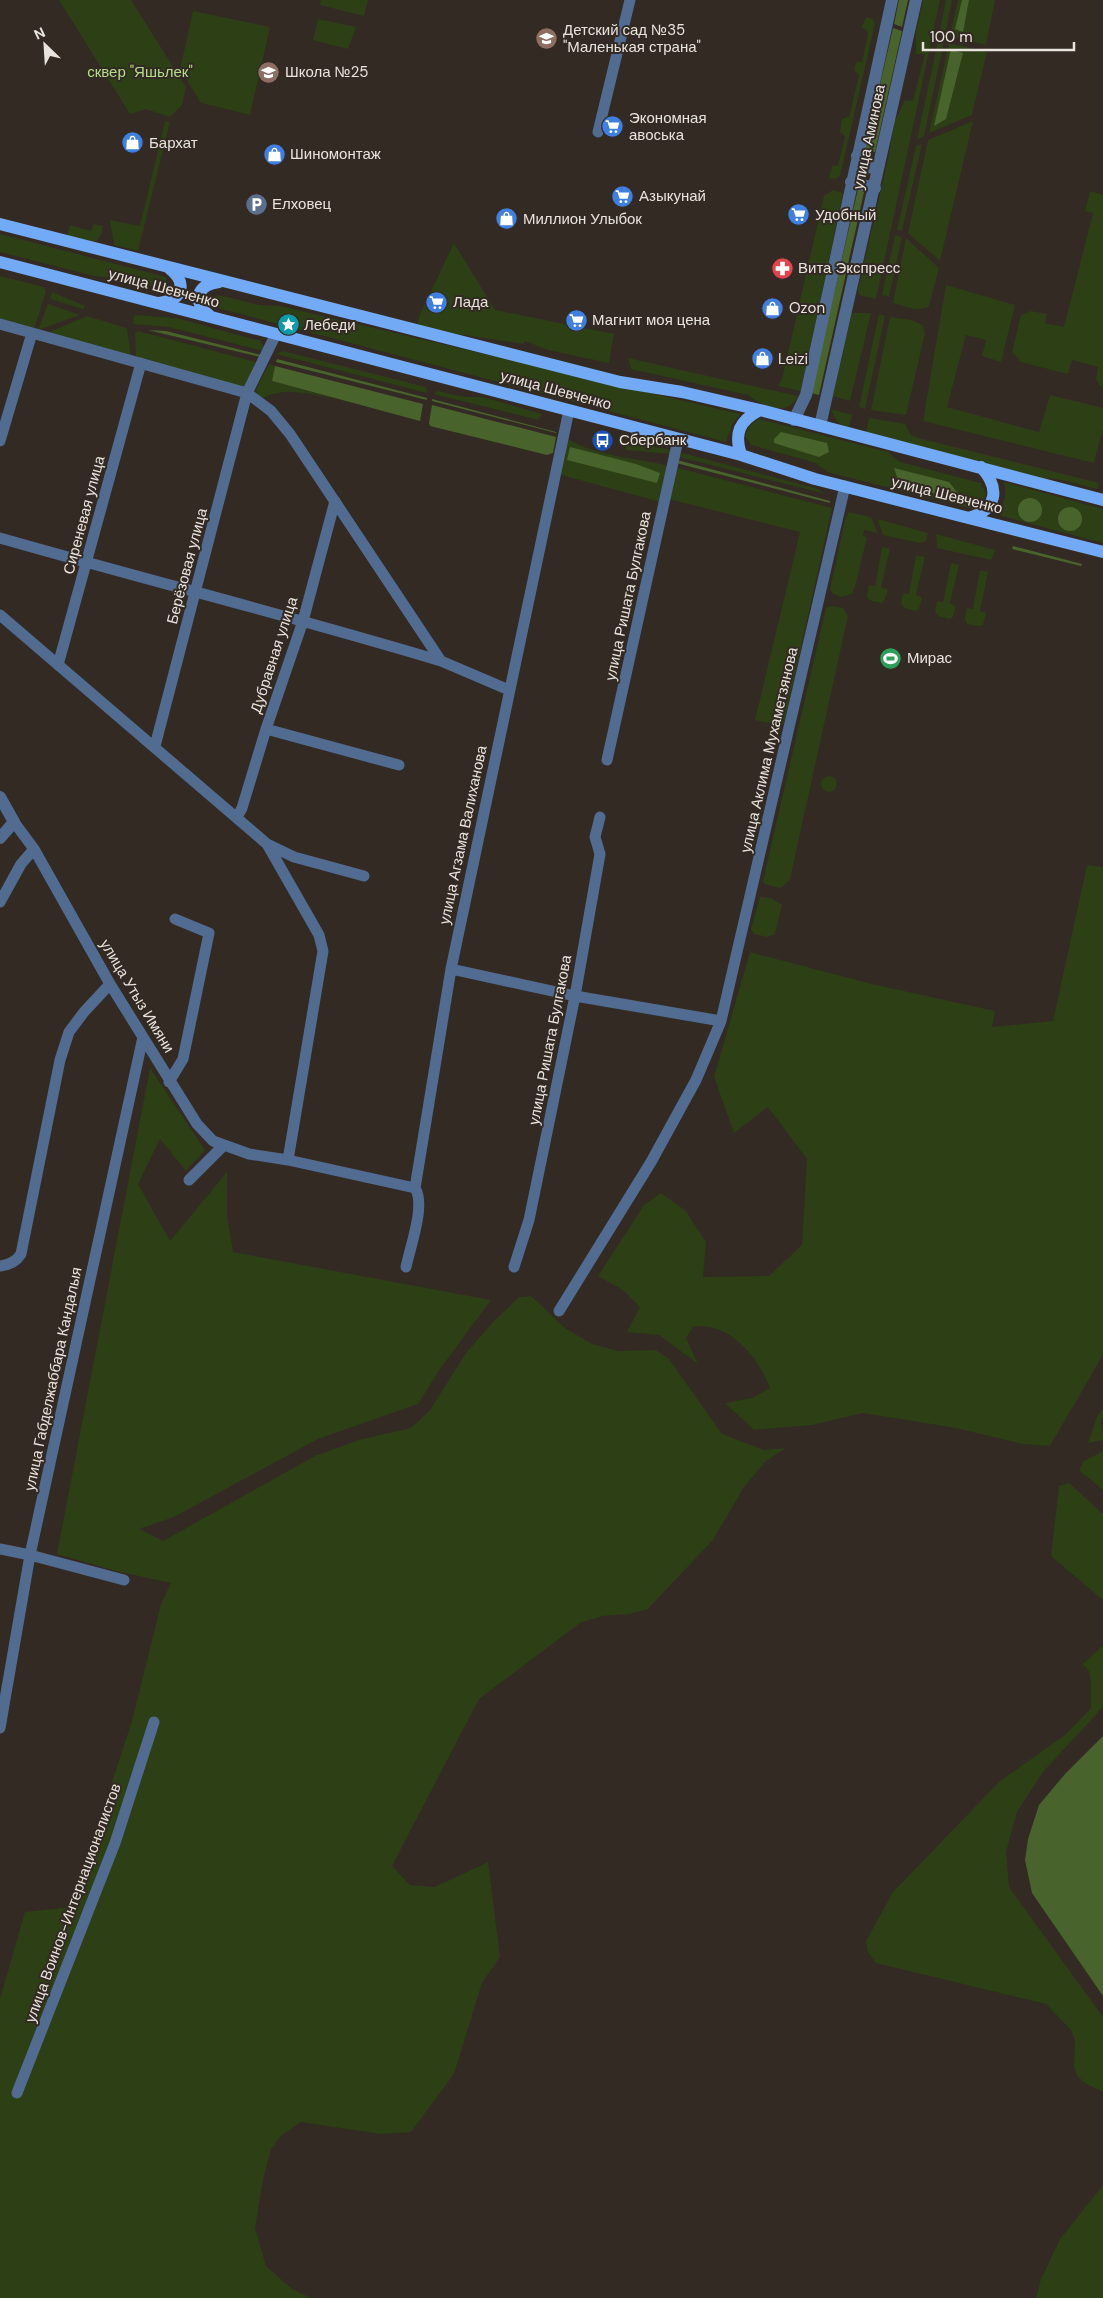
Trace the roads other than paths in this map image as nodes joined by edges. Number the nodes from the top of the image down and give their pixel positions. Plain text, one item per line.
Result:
1 (630, 0) edge
2 (892, 0) edge
3 (916, 0) edge
4 (598, 132) dead end
5 (857, 156) junction
6 (880, 165) junction
7 (851, 182) junction
8 (875, 188) junction
9 (0, 224) edge
10 (0, 262) edge
11 (169, 268) junction
12 (222, 282) junction
13 (159, 303) junction
14 (212, 317) junction
15 (0, 324) edge
16 (276, 334) junction
17 (31, 337) junction
18 (139, 368) junction
19 (247, 393) junction
20 (569, 410) junction
21 (760, 410) junction
22 (794, 420) junction
23 (820, 426) junction
24 (678, 440) junction
25 (0, 441) edge
26 (741, 455) junction
27 (980, 467) junction
28 (846, 486) junction
29 (1103, 500) edge
30 (335, 501) junction
31 (969, 518) junction
32 (0, 538) edge
33 (1103, 552) edge
34 (87, 563) junction
35 (196, 593) junction
36 (0, 615) edge
37 (303, 621) junction
38 (441, 662) junction
39 (58, 665) junction
40 (509, 690) junction
41 (266, 729) junction
42 (155, 746) junction
43 (607, 760) dead end
44 (399, 765) dead end
45 (0, 797) edge
46 (236, 817) junction
47 (600, 817) dead end
48 (14, 822) junction
49 (0, 838) edge
50 (267, 844) junction
51 (34, 849) junction
52 (364, 876) dead end
53 (0, 902) edge
54 (175, 919) dead end
55 (450, 968) junction
56 (110, 984) junction
57 (575, 996) junction
58 (721, 1021) junction
59 (142, 1037) junction
60 (169, 1082) junction
61 (224, 1145) junction
62 (288, 1160) junction
63 (189, 1180) dead end
64 (415, 1188) junction
65 (0, 1266) edge
66 (406, 1267) dead end
67 (514, 1267) dead end
68 (560, 1310) dead end
69 (0, 1549) edge
70 (30, 1555) junction
71 (124, 1580) dead end
72 (154, 1722) dead end
73 (0, 1728) edge
74 (17, 2093) dead end

1 - 4 street
2 - 5 street, улица Аминова
3 - 6 street, улица Аминова
5 - 6 street
5 - 7 street, улица Аминова
6 - 8 street, улица Аминова
7 - 8 street
7 - 22 street, улица Аминова
8 - 23 street, улица Аминова
9 - 11 main road, улица Шевченко
10 - 13 main road, улица Шевченко
11 - 12 main road, улица Шевченко
11 - 13 main road
12 - 14 main road
12 - 21 main road, улица Шевченко
13 - 14 main road, улица Шевченко
14 - 16 main road, улица Шевченко
15 - 17 street
16 - 19 street, Берёзовая улица
16 - 20 main road, улица Шевченко
17 - 18 street
17 - 25 street
18 - 19 street
18 - 34 street, Сиреневая улица
19 - 30 street
19 - 35 street, Берёзовая улица
20 - 24 main road, улица Шевченко
20 - 40 street, улица Агзама Валиханова
21 - 22 main road, улица Шевченко
21 - 26 main road
22 - 23 main road, улица Шевченко
23 - 27 main road, улица Шевченко
24 - 26 main road, улица Шевченко
24 - 43 street, улица Ришата Булгакова
26 - 28 main road, улица Шевченко
27 - 29 main road, улица Шевченко
27 - 31 main road
28 - 31 main road, улица Шевченко
28 - 58 street, улица Аклима Мухаметзянова
30 - 37 street, Дубравная улица
30 - 38 street
31 - 33 main road, улица Шевченко
32 - 34 street
34 - 35 street
34 - 39 street, Сиреневая улица
35 - 37 street
35 - 42 street, Берёзовая улица
36 - 39 street
37 - 38 street
37 - 41 street, Дубравная улица
38 - 40 street
39 - 42 street
40 - 55 street, улица Агзама Валиханова
41 - 44 street
41 - 46 street, Дубравная улица
42 - 46 street
45 - 48 street, улица Утыз Имяни
46 - 50 street
47 - 57 street, улица Ришата Булгакова
48 - 49 street
48 - 51 street, улица Утыз Имяни
50 - 52 street
50 - 62 street
51 - 53 street
51 - 56 street, улица Утыз Имяни
54 - 60 street
55 - 57 street
55 - 64 street, улица Агзама Валиханова
56 - 59 street, улица Утыз Имяни
56 - 65 street
57 - 58 street
57 - 67 street, улица Ришата Булгакова
58 - 68 street, улица Аклима Мухаметзянова
59 - 60 street, улица Утыз Имяни
59 - 70 street, улица Габделжаббара Кандалыя
60 - 61 street, улица Утыз Имяни
61 - 62 street, улица Утыз Имяни
61 - 63 street
62 - 64 street, улица Утыз Имяни
64 - 66 street, улица Агзама Валиханова
69 - 70 street
70 - 71 street
70 - 73 street, улица Габделжаббара Кандалыя
72 - 74 street, улица Воинов-Интернационалистов

